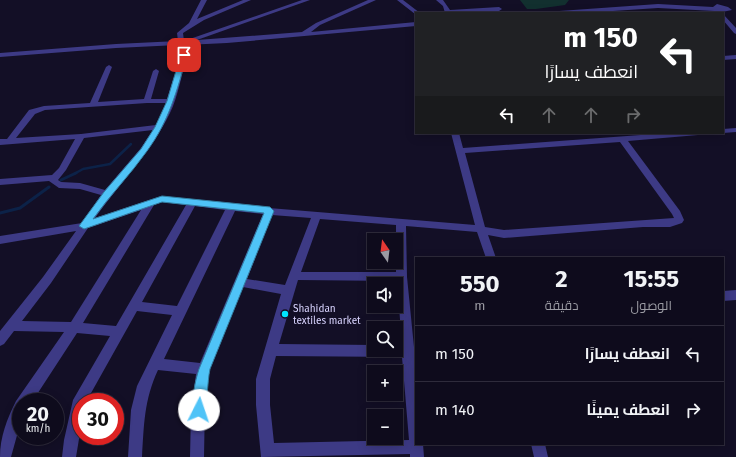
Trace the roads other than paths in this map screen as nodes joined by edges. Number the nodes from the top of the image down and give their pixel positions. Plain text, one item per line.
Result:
1 (204, 0) edge
2 (248, 0) edge
3 (307, 0) edge
4 (373, 0) edge
5 (400, 0) edge
6 (439, 0) edge
7 (715, 6) edge
8 (736, 8) edge
9 (499, 9) dead end
10 (728, 10) junction
11 (416, 12) edge
12 (448, 12) edge
13 (461, 12) edge
14 (573, 12) edge
15 (724, 17) edge
16 (415, 24) edge
17 (191, 25) junction
18 (736, 32) edge
19 (304, 34) junction
20 (181, 44) junction
21 (0, 55) edge
22 (724, 58) edge
23 (736, 58) edge
24 (108, 67) dead end
25 (156, 71) dead end
26 (147, 101) junction
27 (171, 101) junction
28 (94, 104) junction
29 (158, 127) junction
30 (736, 130) edge
31 (724, 131) edge
32 (455, 134) edge
33 (687, 134) edge
34 (81, 136) junction
35 (623, 140) junction
36 (10, 141) junction
37 (0, 142) edge
38 (459, 151) junction
39 (54, 178) junction
40 (0, 182) edge
41 (107, 194) junction
42 (151, 202) junction
43 (193, 202) junction
44 (232, 206) junction
45 (270, 211) junction
46 (317, 214) junction
47 (401, 221) junction
48 (84, 226) junction
49 (481, 229) junction
50 (0, 240) edge
51 (491, 257) edge
52 (294, 276) junction
53 (402, 277) joint
54 (239, 282) junction
55 (403, 288) edge
56 (288, 290) junction
57 (736, 295) edge
58 (724, 296) edge
59 (133, 306) junction
60 (180, 311) junction
61 (12, 326) junction
62 (74, 327) junction
63 (118, 332) junction
64 (0, 340) edge
65 (272, 350) junction
66 (409, 351) junction
67 (154, 364) junction
68 (204, 369) junction
69 (30, 393) edge
70 (415, 407) edge
71 (12, 428) edge
72 (538, 445) edge
73 (416, 447) edge
74 (268, 453) edge
75 (4, 457) edge
76 (69, 457) edge
77 (135, 457) edge
78 (197, 457) edge
79 (541, 457) edge

1 - 17 street
2 - 17 street
3 - 20 street
4 - 19 street
5 - 11 street
6 - 12 street
7 - 10 street
7 - 10 street
7 - 14 street
8 - 10 street
9 - 13 street
15 - 18 street
16 - 19 street
17 - 20 street
19 - 20 street
20 - 21 street
20 - 27 street
22 - 23 street
24 - 28 street
25 - 26 street
26 - 27 street
26 - 28 street
27 - 29 street
28 - 36 street
29 - 34 street
29 - 41 street
30 - 31 street
32 - 38 street
33 - 35 street
34 - 36 street
34 - 39 street
35 - 38 street
35 - 49 street
36 - 37 street
38 - 49 street
39 - 40 street
39 - 41 street
41 - 48 street
42 - 43 street
42 - 48 street
42 - 62 street
43 - 44 street
43 - 59 street
44 - 45 street
44 - 60 street
45 - 46 street
45 - 54 street
46 - 47 street
46 - 52 street
47 - 49 street
47 - 53 street
48 - 50 street
48 - 61 street
49 - 51 street
52 - 53 street
52 - 56 street
54 - 56 street
54 - 68 street
55 - 66 street
56 - 65 street
57 - 58 street
59 - 60 street
59 - 63 street
60 - 67 street
61 - 62 street
61 - 64 street
62 - 63 street
62 - 69 street
63 - 76 street
65 - 66 street
65 - 74 street
66 - 70 street
67 - 68 street
67 - 77 street
68 - 78 street
71 - 75 street
72 - 79 street
73 - 74 street

